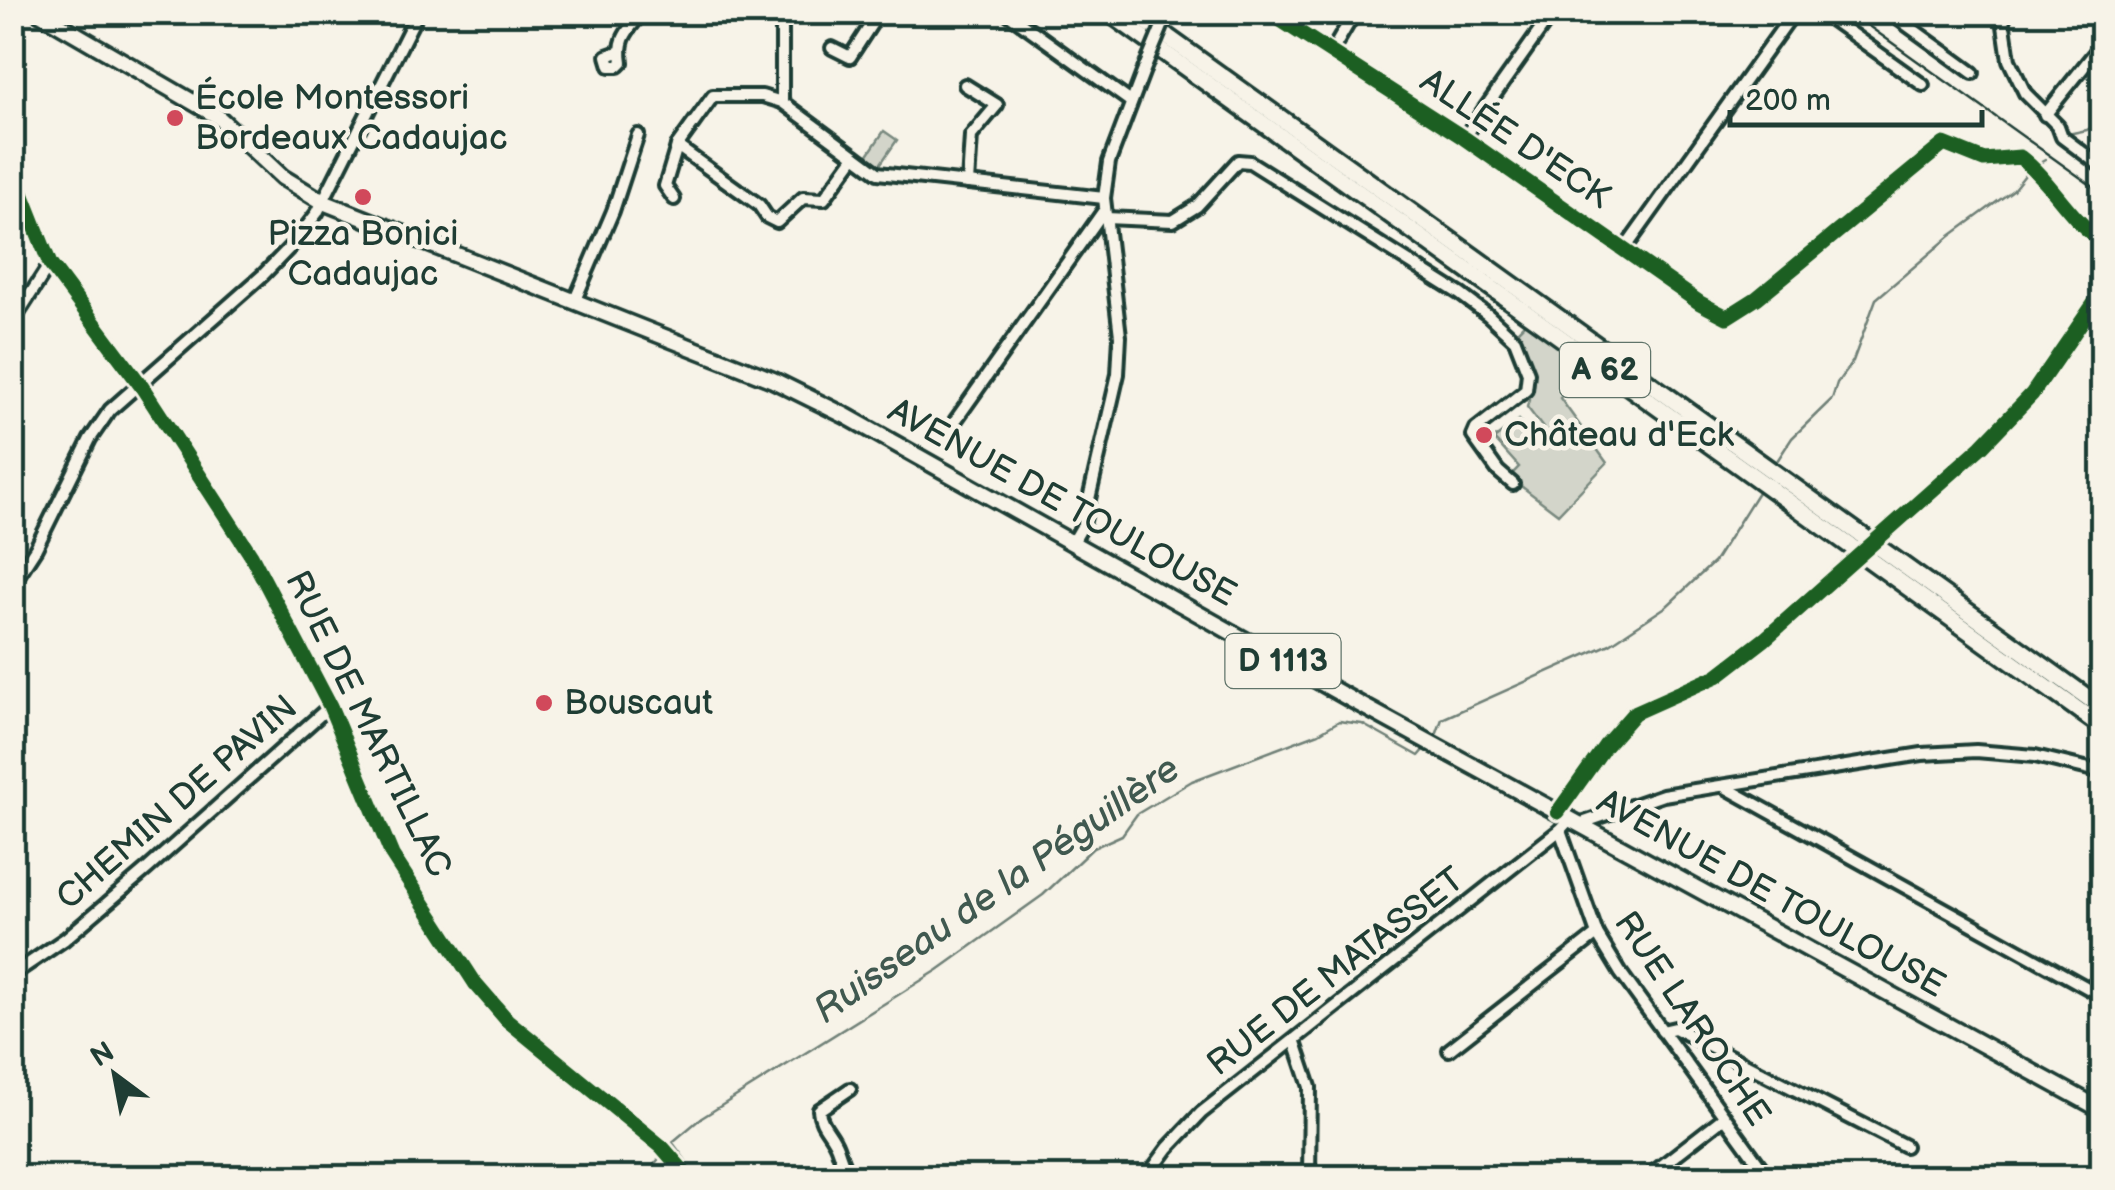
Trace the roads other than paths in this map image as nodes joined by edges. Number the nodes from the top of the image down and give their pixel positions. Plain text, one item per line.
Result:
1 (38, 12) edge
2 (642, 12) edge
3 (782, 12) edge
4 (857, 12) edge
5 (1006, 12) edge
6 (1108, 12) edge
7 (1133, 12) edge
8 (1168, 12) edge
9 (1268, 12) edge
10 (1354, 12) edge
11 (1552, 12) edge
12 (1794, 12) edge
13 (1820, 12) edge
14 (1888, 12) edge
15 (2002, 12) edge
16 (413, 15) edge
17 (2102, 44) edge
18 (832, 48) dead end
19 (618, 52) dead end
20 (1331, 52) junction
21 (1973, 73) dead end
22 (966, 85) dead end
23 (1923, 85) dead end
24 (782, 102) junction
25 (1132, 102) junction
26 (2045, 116) junction
27 (638, 136) dead end
28 (1464, 138) junction
29 (676, 146) junction
30 (855, 156) junction
31 (2102, 167) edge
32 (12, 168) edge
33 (968, 183) junction
34 (674, 199) dead end
35 (323, 202) junction
36 (1105, 208) junction
37 (2102, 240) edge
38 (1624, 250) junction
39 (50, 264) junction
40 (2102, 292) edge
41 (575, 300) junction
42 (12, 323) edge
43 (138, 383) junction
44 (955, 421) dead end
45 (1513, 484) dead end
46 (1882, 534) dead end
47 (1072, 544) junction
48 (1850, 563) dead end
49 (12, 585) edge
50 (330, 706) junction
51 (2102, 708) edge
52 (2102, 728) edge
53 (2102, 772) edge
54 (1723, 786) junction
55 (1567, 821) junction
56 (1597, 934) junction
57 (12, 975) edge
58 (2102, 996) edge
59 (1662, 1031) junction
60 (1296, 1042) junction
61 (1450, 1050) dead end
62 (850, 1089) dead end
63 (2102, 1110) edge
64 (1723, 1118) junction
65 (1905, 1146) dead end
66 (688, 1178) edge
67 (850, 1178) edge
68 (1146, 1178) edge
69 (1309, 1178) edge
70 (1646, 1178) edge
71 (1769, 1178) edge

1 - 35 main road, D 1113
2 - 19 street
3 - 24 street
4 - 18 street
5 - 25 street
6 - 52 highway, A 62
7 - 51 highway, A 62
8 - 25 street, bridge
9 - 20 street, ALLÉE D'ECK
10 - 20 street
11 - 28 street
12 - 38 street
13 - 23 street
14 - 21 street
15 - 26 street
16 - 35 street
17 - 26 street
20 - 28 street, ALLÉE D'ECK
22 - 33 street
24 - 29 street
24 - 30 street
25 - 36 street
26 - 31 street
27 - 41 street
28 - 38 street, ALLÉE D'ECK
29 - 30 street
29 - 34 street
30 - 33 street
32 - 39 street, RUE DE MARTILLAC
33 - 36 street
35 - 41 main road, AVENUE DE TOULOUSE / D 1113
35 - 43 street
36 - 44 street
36 - 45 street
36 - 47 street
37 - 38 street, ALLÉE D'ECK
39 - 42 street
39 - 43 street, RUE DE MARTILLAC
40 - 46 street
41 - 47 main road, AVENUE DE TOULOUSE / D 1113
43 - 49 street
43 - 50 street, RUE DE MARTILLAC
47 - 55 main road, AVENUE DE TOULOUSE / D 1113
48 - 55 street
50 - 57 street, CHEMIN DE PAVIN
50 - 66 street, RUE DE MARTILLAC
53 - 54 street
54 - 55 street
54 - 58 street
55 - 56 street, RUE LAROCHE
55 - 60 street, RUE DE MATASSET
55 - 63 main road, AVENUE DE TOULOUSE / D 1113
56 - 59 street, RUE LAROCHE
56 - 61 street
59 - 64 street, RUE LAROCHE
59 - 65 street
60 - 68 street, RUE DE MATASSET
60 - 69 street
62 - 67 street
64 - 70 street
64 - 71 street, RUE LAROCHE

